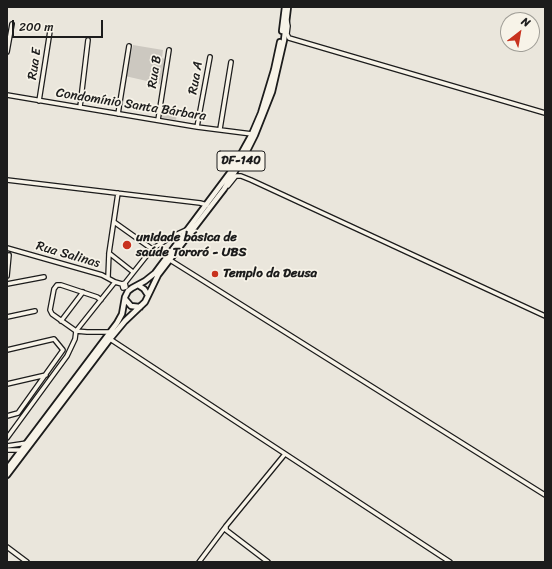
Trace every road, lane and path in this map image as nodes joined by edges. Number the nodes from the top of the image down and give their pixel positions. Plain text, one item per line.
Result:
1 (285, 7) edge
2 (288, 7) edge
3 (286, 22) junction
4 (12, 24) dead end
5 (50, 31) dead end
6 (88, 40) dead end
7 (129, 46) dead end
8 (169, 50) dead end
9 (7, 52) edge
10 (210, 57) dead end
11 (231, 62) dead end
12 (7, 95) edge
13 (39, 101) junction
14 (80, 107) junction
15 (545, 113) edge
16 (118, 114) junction
17 (158, 120) junction
18 (197, 127) junction
19 (220, 129) junction
20 (252, 134) junction
21 (7, 180) edge
22 (224, 189) junction
23 (118, 194) junction
24 (206, 205) junction
25 (114, 222) junction
26 (189, 229) junction
27 (7, 248) edge
28 (152, 249) junction
29 (109, 253) junction
30 (9, 255) dead end
31 (170, 260) junction
32 (8, 268) edge
33 (133, 272) junction
34 (7, 276) edge
35 (44, 277) dead end
36 (108, 277) junction
37 (115, 282) junction
38 (7, 284) edge
39 (124, 285) junction
40 (136, 286) junction
41 (83, 292) junction
42 (148, 295) junction
43 (125, 299) junction
44 (101, 300) junction
45 (140, 307) junction
46 (35, 311) dead end
47 (545, 316) edge
48 (7, 317) edge
49 (61, 320) junction
50 (76, 331) junction
51 (110, 332) junction
52 (110, 339) junction
53 (7, 350) edge
54 (46, 375) junction
55 (7, 384) edge
56 (7, 416) edge
57 (7, 438) edge
58 (27, 443) junction
59 (7, 446) edge
60 (7, 450) edge
61 (21, 450) junction
62 (285, 454) junction
63 (7, 469) edge
64 (7, 475) edge
65 (545, 495) edge
66 (226, 526) junction
67 (7, 547) edge
68 (27, 562) edge
69 (199, 562) edge
70 (268, 562) edge
71 (450, 562) edge

1 - 20 main road, DF-140
2 - 3 main road, DF-140
3 - 15 street
3 - 22 main road, DF-140
4 - 9 street
5 - 13 street, Rua E
6 - 14 street
7 - 16 street
8 - 17 street, Rua B
10 - 18 street, Rua A
11 - 19 street
12 - 13 street, Condomínio Santa Bárbara
13 - 14 street, Condomínio Santa Bárbara
14 - 16 street, Condomínio Santa Bárbara
16 - 17 street, Condomínio Santa Bárbara
17 - 18 street, Condomínio Santa Bárbara
18 - 19 street, Condomínio Santa Bárbara
19 - 20 street, Condomínio Santa Bárbara
20 - 24 main road, DF-140
21 - 23 street
22 - 31 main road, DF-140
22 - 47 street
23 - 24 street
23 - 25 street
24 - 26 main road, DF-140
25 - 28 street
25 - 29 street
26 - 28 street
26 - 40 main road, DF-140
27 - 36 street, Rua Salinas
28 - 33 street
29 - 33 street
29 - 36 street
30 - 32 street
31 - 42 main road, DF-140
31 - 65 street
32 - 34 street
33 - 39 street
35 - 38 street
36 - 37 street, Rua Salinas
37 - 39 street, Rua Salinas
37 - 44 street
39 - 40 street, Rua Salinas
39 - 43 street
40 - 42 main road
40 - 43 main road, DF-140
41 - 44 street
41 - 49 street
41 - 49 street
42 - 45 main road, DF-140
43 - 45 main road
43 - 51 main road, DF-140
44 - 50 street
45 - 52 main road, DF-140
46 - 48 street
49 - 50 street
50 - 51 street
50 - 57 street
51 - 58 main road, DF-140
52 - 62 street
52 - 64 main road, DF-140
53 - 54 street
54 - 55 street
54 - 56 street
58 - 59 street
58 - 61 main road, DF-140
60 - 61 street
61 - 63 main road, DF-140
62 - 66 street
62 - 71 street
66 - 69 street
66 - 70 street
67 - 68 street

